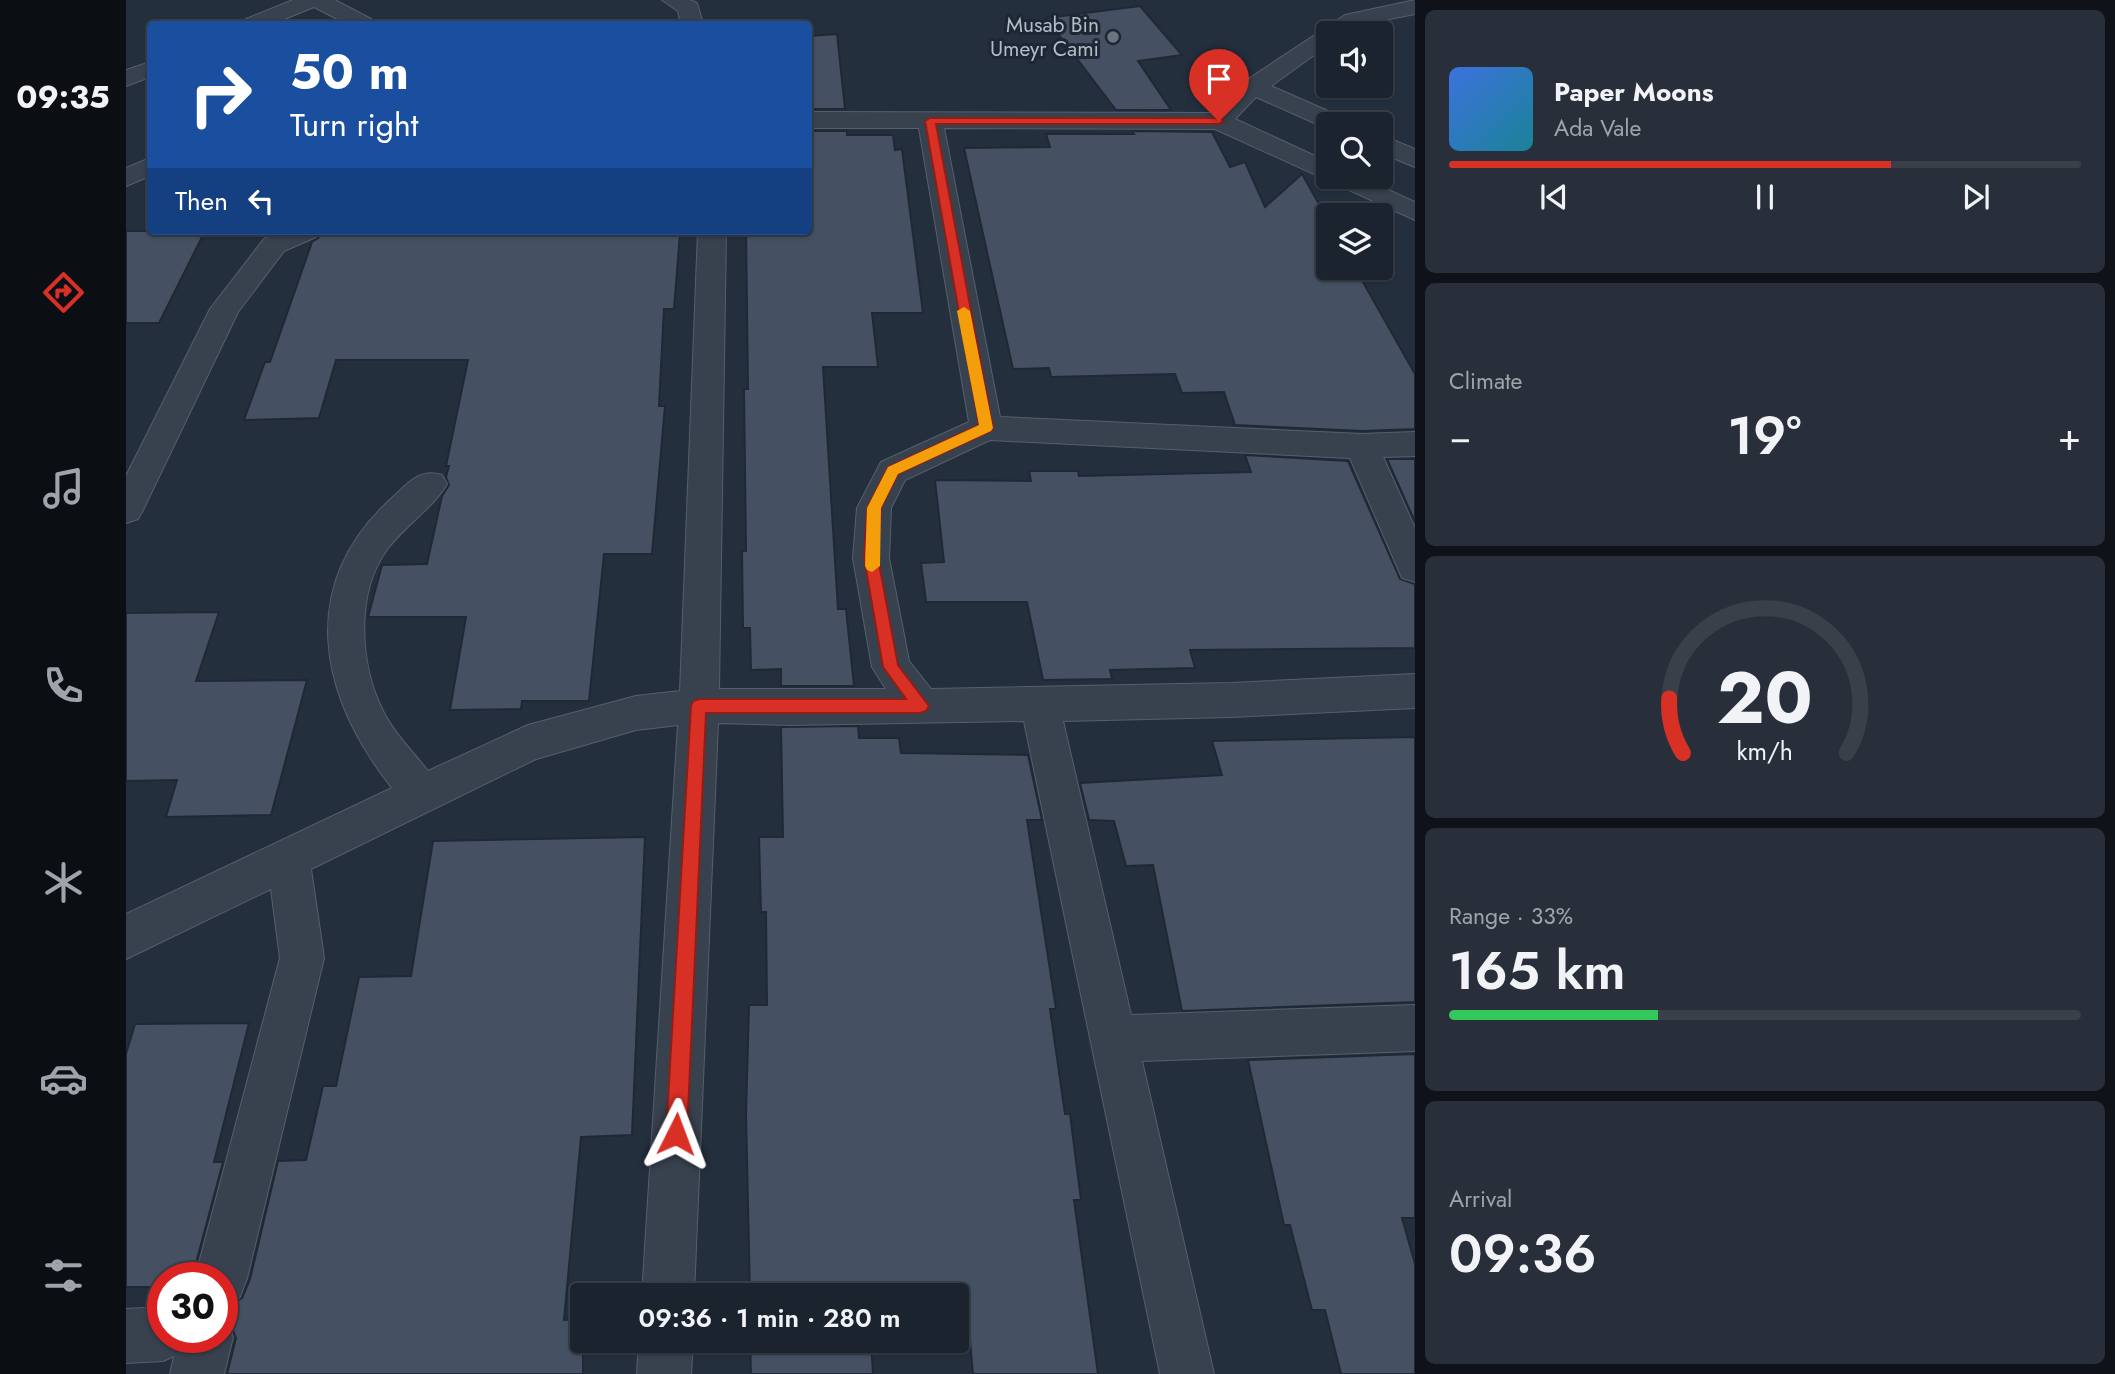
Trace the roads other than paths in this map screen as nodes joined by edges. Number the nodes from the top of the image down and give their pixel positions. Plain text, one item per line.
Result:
1 (312, 0) edge
2 (318, 0) edge
3 (1415, 7) edge
4 (261, 21) edge
5 (357, 21) edge
6 (1351, 21) edge
7 (1316, 44) edge
8 (147, 70) edge
9 (126, 79) edge
10 (1253, 87) junction
11 (1316, 115) edge
12 (812, 121) edge
13 (930, 121) junction
14 (1219, 121) junction
15 (1393, 149) edge
16 (1415, 159) edge
17 (1316, 166) edge
18 (147, 168) edge
19 (126, 178) edge
20 (1365, 189) edge
21 (1415, 212) edge
22 (297, 235) edge
23 (712, 235) edge
24 (986, 428) junction
25 (1415, 444) edge
26 (1362, 446) junction
27 (430, 484) dead end
28 (126, 510) edge
29 (1415, 568) edge
30 (1415, 691) edge
31 (1040, 704) junction
32 (699, 706) junction
33 (920, 706) junction
34 (421, 794) junction
35 (288, 858) junction
36 (126, 937) edge
37 (1415, 1028) edge
38 (1114, 1039) junction
39 (225, 1262) edge
40 (669, 1283) edge
41 (147, 1335) edge
42 (126, 1336) edge
43 (202, 1353) edge
44 (665, 1353) edge
45 (197, 1374) edge
46 (664, 1374) edge
47 (1187, 1374) edge

1 - 4 street
2 - 5 street
3 - 6 street
7 - 10 street
8 - 9 street
10 - 11 street
10 - 14 street
12 - 13 street
13 - 14 street
13 - 24 street
14 - 17 street
15 - 16 street
18 - 19 street
20 - 21 street
22 - 28 street
23 - 32 street
24 - 26 street
24 - 33 street
25 - 26 street
26 - 29 street
27 - 34 street
30 - 31 street
31 - 33 street
31 - 38 street
32 - 33 street
32 - 34 street
32 - 40 street
34 - 35 street
35 - 36 street
35 - 39 street
37 - 38 street
38 - 47 street
41 - 42 street
43 - 45 street
44 - 46 street

